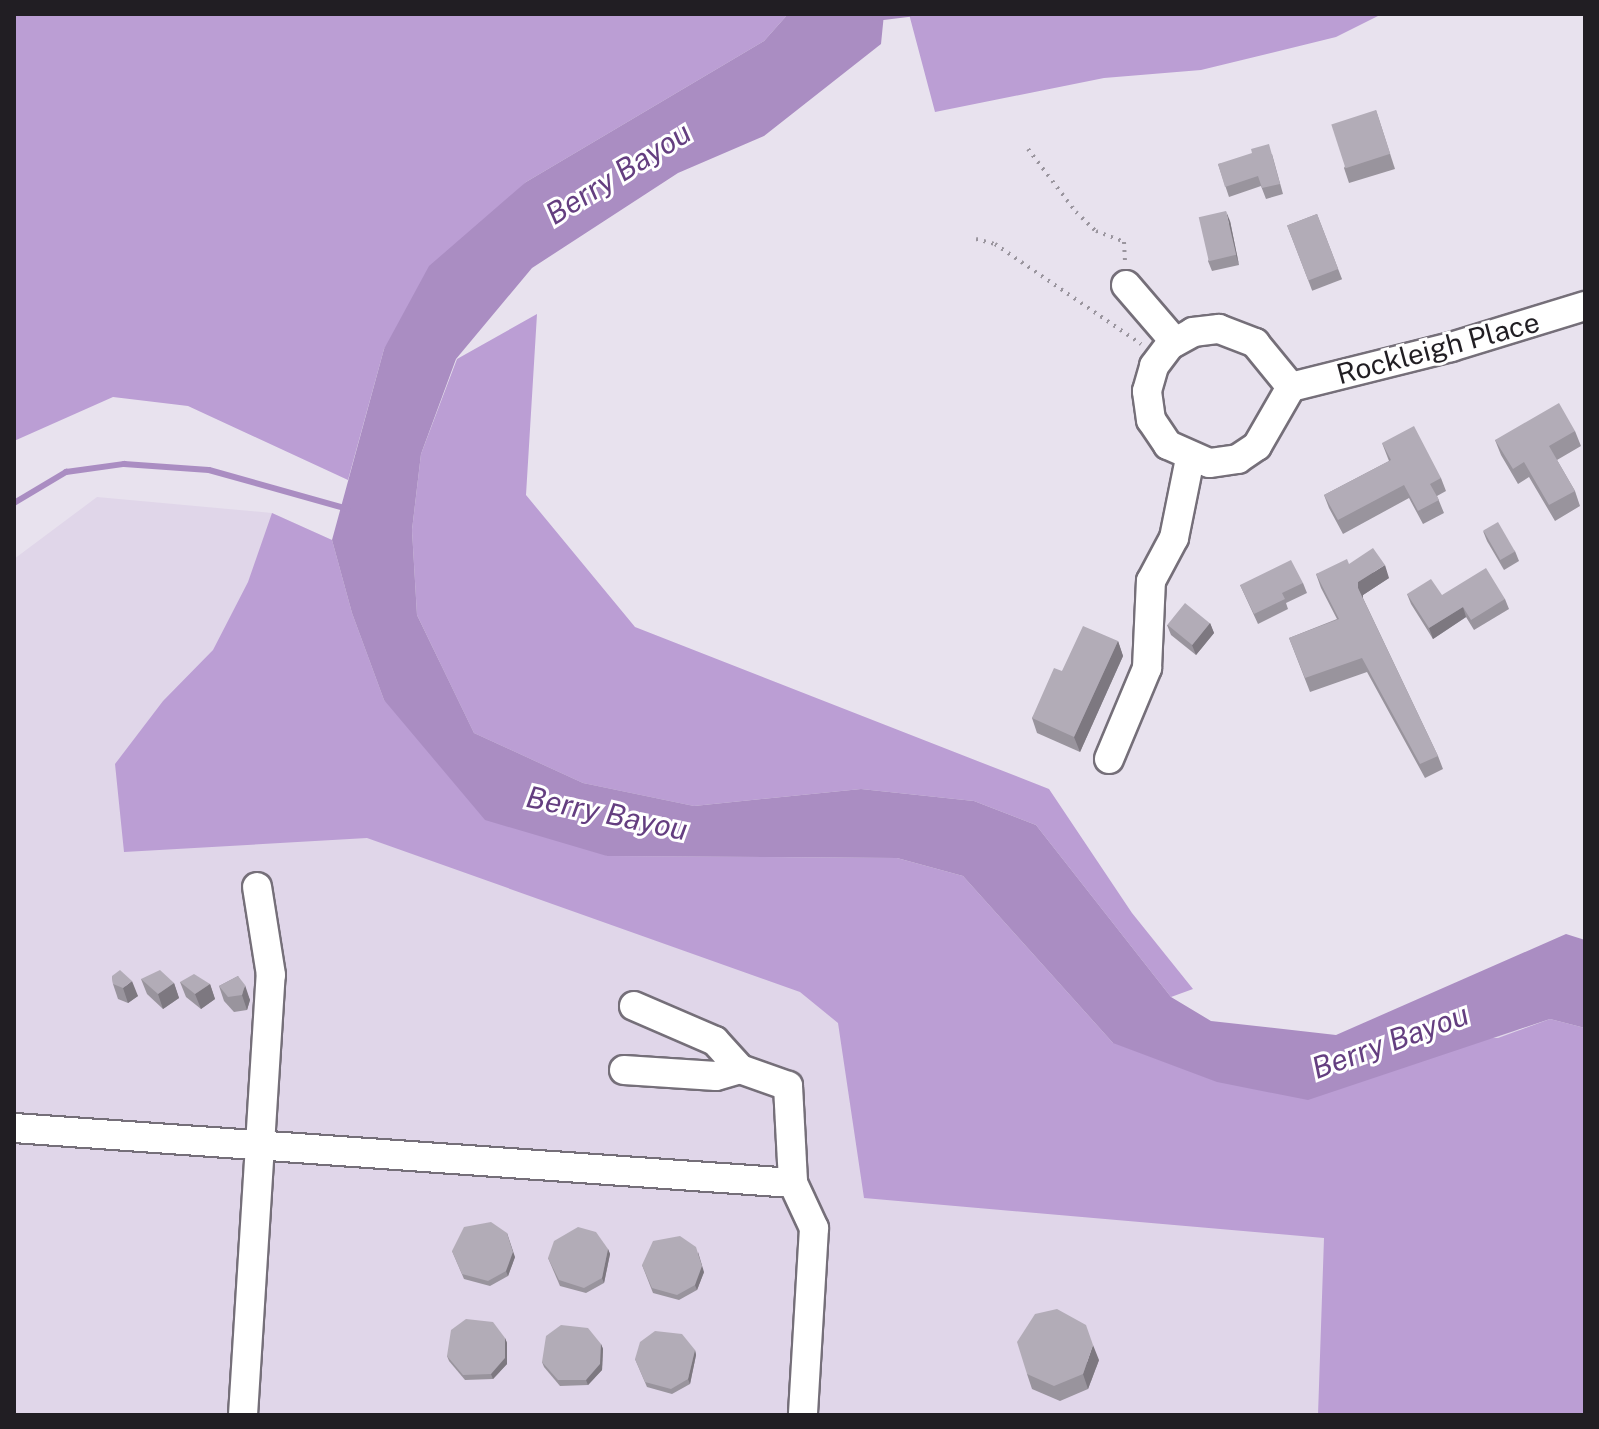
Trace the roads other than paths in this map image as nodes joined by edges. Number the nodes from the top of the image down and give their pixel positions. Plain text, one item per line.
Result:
1 (1126, 285) road end
2 (1585, 306) edge
3 (1168, 348) junction
4 (1291, 387) junction
5 (1190, 459) junction
6 (1109, 759) dead end
7 (257, 887) dead end
8 (634, 1006) dead end
9 (740, 1069) junction
10 (624, 1070) dead end
11 (14, 1128) edge
12 (263, 1145) junction
13 (793, 1183) junction
14 (243, 1415) edge
15 (803, 1415) edge

1 - 3 street
2 - 4 street, Rockleigh Place
3 - 4 street
3 - 5 street
4 - 5 street
5 - 6 street
7 - 12 street
8 - 9 street
9 - 10 street
9 - 13 street
11 - 12 street
12 - 13 street
12 - 14 street
13 - 15 street

